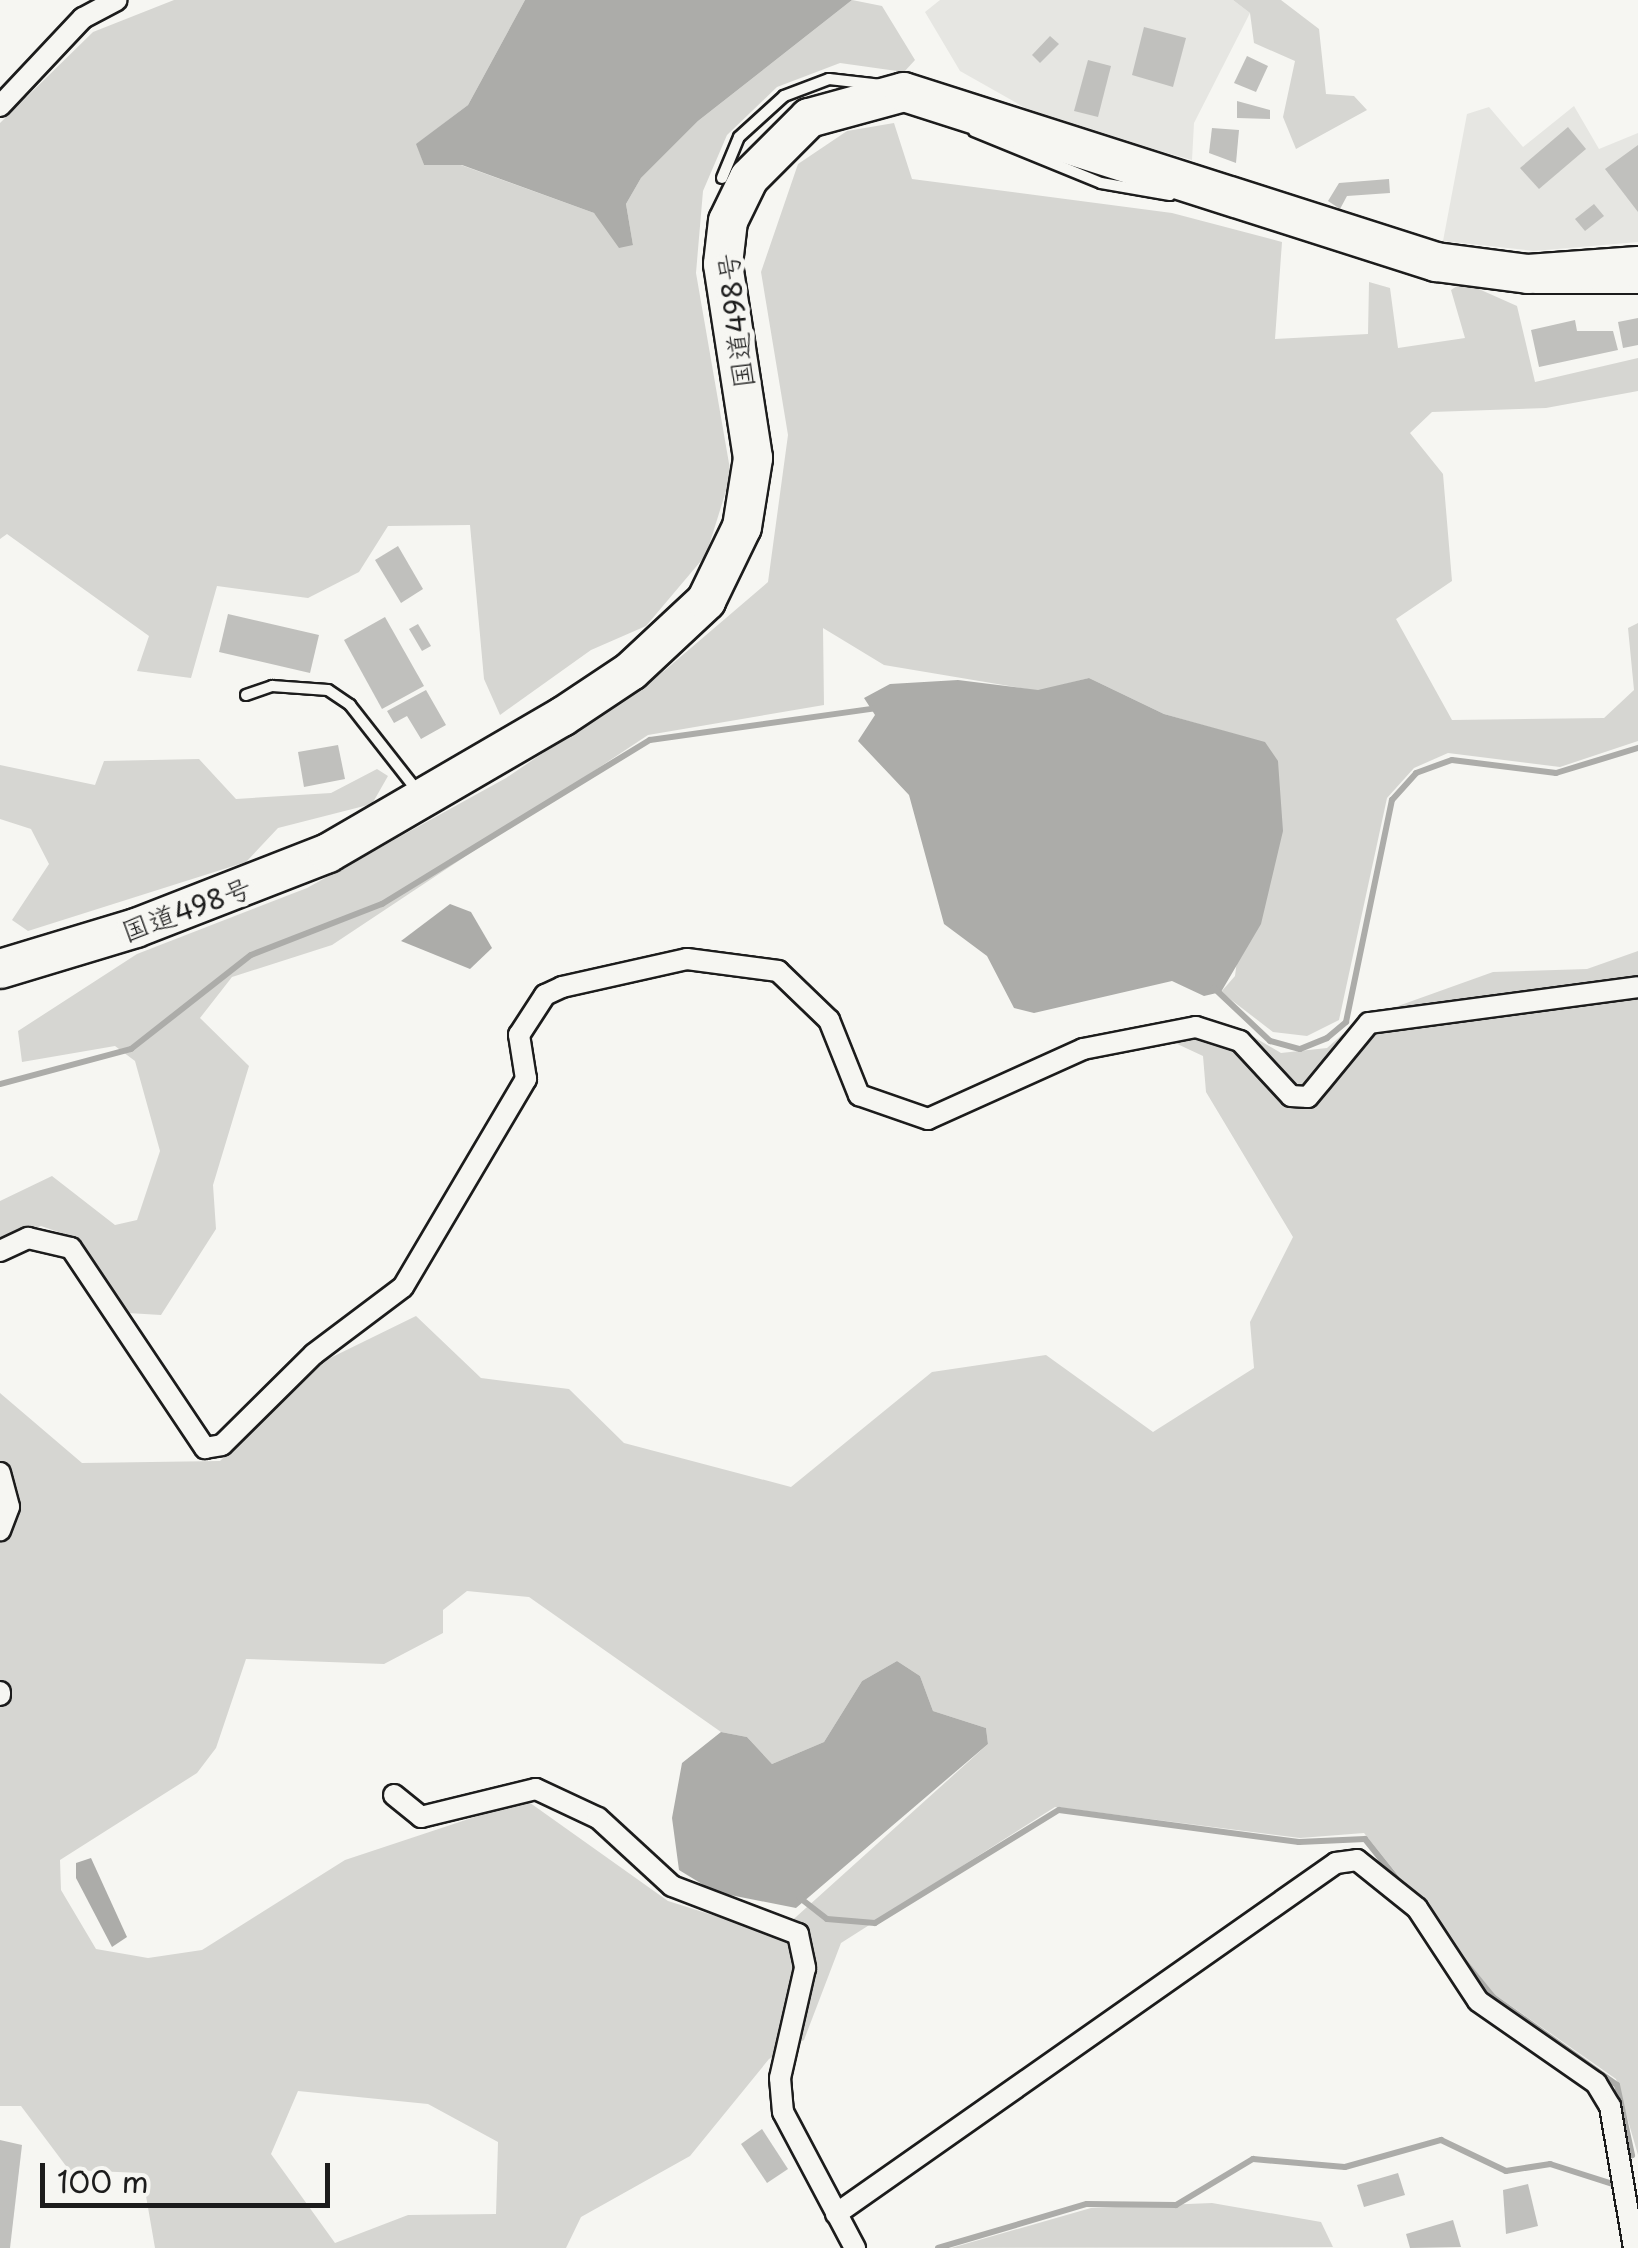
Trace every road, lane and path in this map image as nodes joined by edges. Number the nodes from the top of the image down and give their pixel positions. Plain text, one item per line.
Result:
1 (116, 0) edge
2 (917, 95) junction
3 (0, 106) edge
4 (722, 178) dead end
5 (1638, 266) edge
6 (1483, 272) junction
7 (1638, 288) edge
8 (246, 695) dead end
9 (426, 802) junction
10 (0, 968) edge
11 (1638, 987) edge
12 (0, 1251) edge
13 (0, 1473) edge
14 (0, 1530) edge
15 (394, 1795) dead end
16 (836, 2214) junction
17 (854, 2245) edge
18 (1634, 2248) edge

1 - 3 street
2 - 4 lane
2 - 6 highway
2 - 9 highway, 国道498号
5 - 6 highway
6 - 7 lane
8 - 9 lane
9 - 10 highway, 国道498号
11 - 12 street
13 - 14 street
15 - 16 street
16 - 17 street
16 - 18 street

